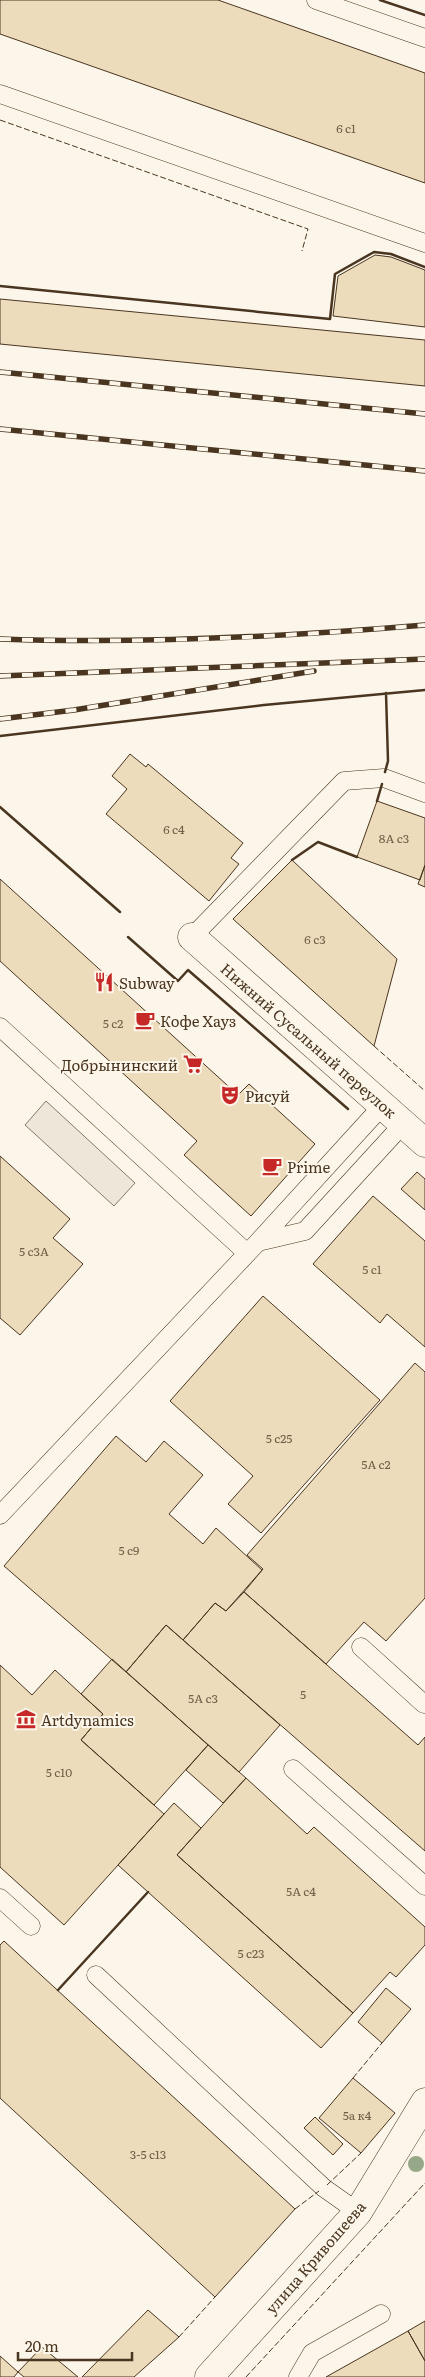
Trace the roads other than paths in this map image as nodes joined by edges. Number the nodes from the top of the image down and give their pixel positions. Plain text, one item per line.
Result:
1 (316, 0) edge
2 (425, 38) edge
3 (0, 94) edge
4 (425, 243) edge
5 (425, 793) edge
6 (192, 937) joint
7 (0, 1028) edge
8 (382, 1105) junction
9 (404, 1123) junction
10 (425, 1142) edge
11 (252, 1248) junction
12 (0, 1515) edge
13 (361, 1647) dead end
14 (425, 1702) edge
15 (293, 1769) dead end
16 (425, 1886) edge
17 (0, 1898) edge
18 (31, 1926) dead end
19 (96, 1975) dead end
20 (425, 2102) edge
21 (358, 2212) junction
22 (381, 2314) dead end
23 (209, 2377) edge
24 (298, 2377) edge

1 - 2 lane
3 - 4 lane
5 - 6 lane
6 - 8 street, Нижний Сусальный переулок
7 - 11 lane
8 - 9 street, Нижний Сусальный переулок
8 - 11 lane
9 - 10 street, Нижний Сусальный переулок
9 - 11 lane
11 - 12 lane
13 - 14 lane
15 - 16 lane
17 - 18 lane
19 - 21 lane
20 - 21 street, улица Кривошеева
21 - 23 street, улица Кривошеева
22 - 24 lane

